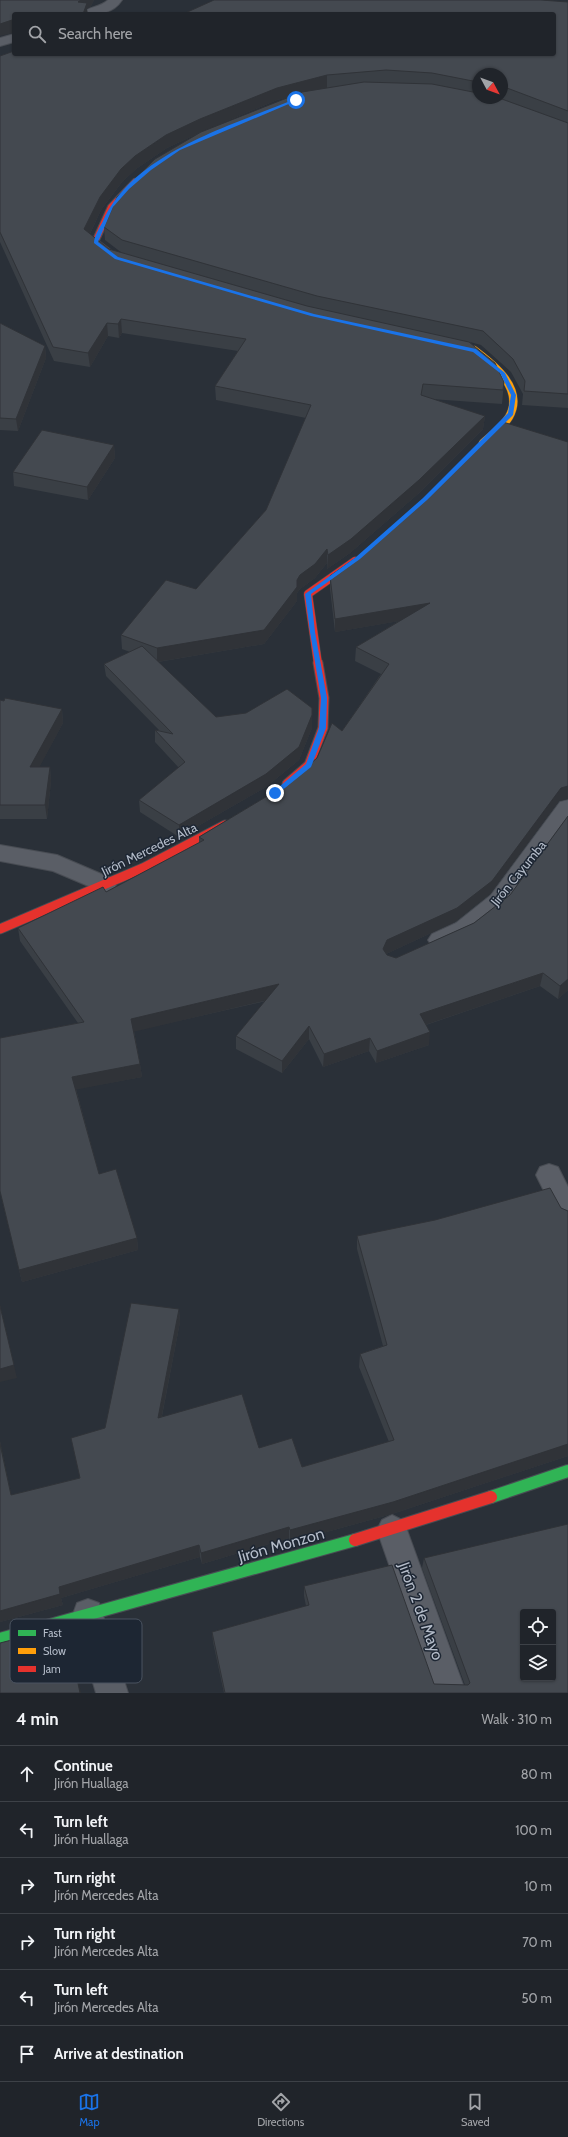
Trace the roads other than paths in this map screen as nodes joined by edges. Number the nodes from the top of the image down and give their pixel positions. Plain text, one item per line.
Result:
1 (116, 0) edge
2 (94, 12) edge
3 (12, 39) edge
4 (0, 42) edge
5 (144, 174) edge
6 (124, 261) edge
7 (468, 349) edge
8 (478, 448) edge
9 (364, 553) edge
10 (281, 789) edge
11 (568, 808) edge
12 (230, 821) edge
13 (0, 853) edge
14 (105, 885) junction
15 (0, 929) edge
16 (423, 948) edge
17 (550, 1175) dead end
18 (568, 1213) edge
19 (568, 1472) edge
20 (392, 1530) junction
21 (88, 1614) junction
22 (70, 1619) edge
23 (90, 1619) edge
24 (10, 1636) edge
25 (0, 1639) edge
26 (109, 1683) edge
27 (112, 1693) edge
28 (450, 1693) edge

1 - 2 street
3 - 4 street
5 - 6 street
7 - 8 street
9 - 10 street
11 - 16 street, Jirón Cayumba
12 - 14 street, Jirón Mercedes Alta
13 - 14 street
14 - 15 street, Jirón Mercedes Alta
17 - 18 street
19 - 20 street, Jirón Monzon
20 - 21 street, Jirón Monzon
20 - 28 street, Jirón 2 de Mayo
21 - 22 street, Jirón Monzon
21 - 23 street
24 - 25 street, Jirón Monzon
26 - 27 street

